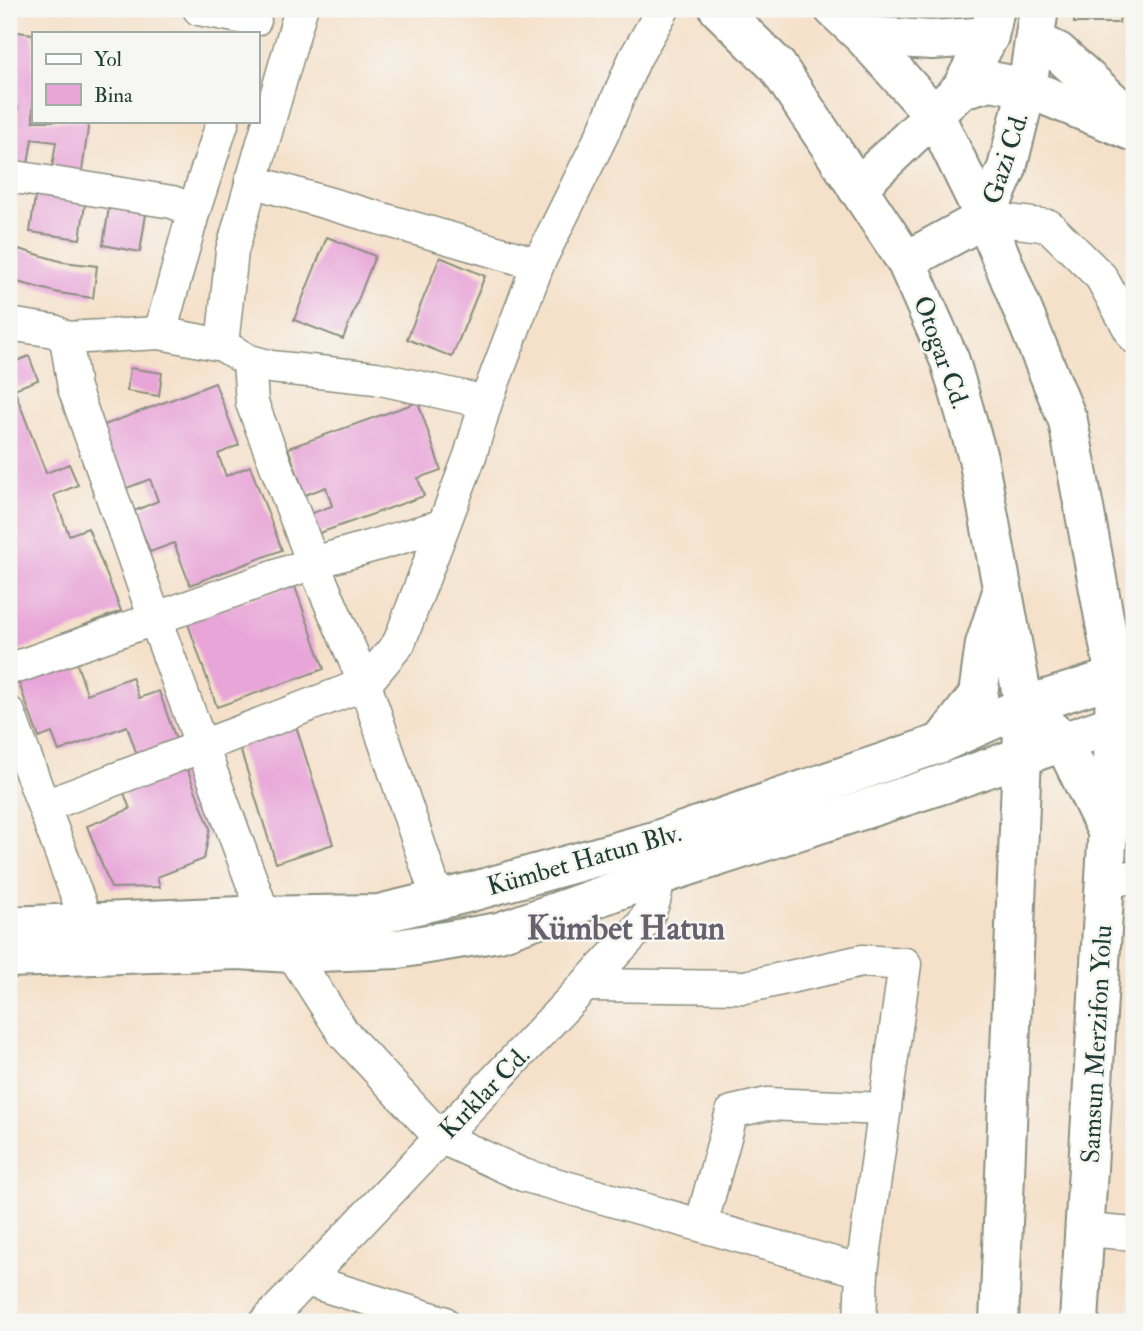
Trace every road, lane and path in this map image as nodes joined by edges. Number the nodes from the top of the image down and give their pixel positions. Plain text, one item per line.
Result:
1 (199, 9) edge
2 (301, 9) edge
3 (663, 9) edge
4 (719, 9) edge
5 (834, 9) edge
6 (254, 21) edge
7 (864, 22) edge
8 (992, 22) edge
9 (1044, 34) edge
10 (1027, 88) junction
11 (961, 89) junction
12 (935, 116) junction
13 (1134, 121) edge
14 (223, 122) edge
15 (1134, 132) edge
16 (9, 176) edge
17 (251, 181) junction
18 (858, 188) junction
19 (194, 210) junction
20 (985, 218) junction
21 (906, 261) junction
22 (538, 264) junction
23 (9, 324) edge
24 (160, 333) junction
25 (1134, 337) edge
26 (66, 338) junction
27 (222, 345) junction
28 (249, 361) junction
29 (486, 402) junction
30 (442, 526) junction
31 (313, 563) junction
32 (1002, 590) junction
33 (155, 619) junction
34 (1134, 644) edge
35 (9, 667) edge
36 (1124, 674) edge
37 (365, 684) junction
38 (1024, 706) junction
39 (9, 713) edge
40 (1124, 720) edge
41 (1063, 741) junction
42 (941, 743) junction
43 (202, 748) junction
44 (1021, 755) junction
45 (45, 806) junction
46 (1108, 832) junction
47 (656, 859) junction
48 (1120, 880) edge
49 (438, 900) junction
50 (264, 915) junction
51 (87, 923) junction
52 (9, 926) edge
53 (292, 953) junction
54 (9, 958) edge
55 (586, 985) junction
56 (885, 1109) junction
57 (440, 1137) junction
58 (701, 1225) junction
59 (1085, 1230) junction
60 (1134, 1234) edge
61 (862, 1271) junction
62 (306, 1280) junction
63 (266, 1322) edge
64 (443, 1322) edge
65 (860, 1322) edge
66 (999, 1322) edge
67 (1079, 1322) edge

1 - 6 street
2 - 17 street
3 - 22 street
4 - 18 main road, Otogar Cd.
5 - 7 main road
7 - 8 main road
7 - 12 main road
8 - 11 main road
9 - 10 main road, Gazi Cd.
9 - 13 main road
10 - 11 main road
10 - 15 main road
10 - 20 main road, Gazi Cd.
11 - 12 main road
12 - 18 main road
12 - 20 main road
14 - 19 street
16 - 19 street
17 - 22 street
17 - 27 street
18 - 21 main road, Otogar Cd.
19 - 24 street
20 - 21 main road, Gazi Cd.
20 - 25 street
20 - 36 main road
21 - 32 main road, Otogar Cd.
22 - 29 street
23 - 26 street
24 - 26 street
24 - 27 street
26 - 33 street
27 - 28 street
28 - 29 street
28 - 31 street
29 - 30 street
30 - 31 street
30 - 37 street
31 - 33 street
31 - 37 street
32 - 38 main road, Otogar Cd.
32 - 42 main road
33 - 35 street
33 - 43 street
34 - 36 street
36 - 38 main road, Kümbet Hatun Blv.
36 - 40 main road
37 - 43 street
37 - 49 street
38 - 41 main road
38 - 42 main road, Kümbet Hatun Blv.
38 - 44 main road, Otogar Cd.
39 - 45 street
40 - 41 main road, Kümbet Hatun Blv.
40 - 46 main road, Samsun Merzifon Yolu
41 - 44 main road, Kümbet Hatun Blv.
41 - 46 main road
42 - 47 main road, Kümbet Hatun Blv.
43 - 45 street
43 - 50 street
44 - 47 main road, Kümbet Hatun Blv.
44 - 66 main road
45 - 51 street
46 - 48 main road, Samsun Merzifon Yolu
47 - 49 main road, Kümbet Hatun Blv.
47 - 53 main road, Kümbet Hatun Blv.
47 - 55 street, Kırklar Cd.
48 - 59 main road, Samsun Merzifon Yolu
49 - 50 main road, Kümbet Hatun Blv.
50 - 51 main road, Kümbet Hatun Blv.
51 - 52 main road, Kümbet Hatun Blv.
53 - 54 main road, Kümbet Hatun Blv.
53 - 57 street
55 - 56 street
55 - 57 street, Kırklar Cd.
56 - 58 street
56 - 61 street
57 - 58 street
57 - 62 street, Kırklar Cd.
58 - 61 street
59 - 60 street
59 - 67 main road, Samsun Merzifon Yolu
61 - 65 street
62 - 63 street, Kırklar Cd.
62 - 64 street

